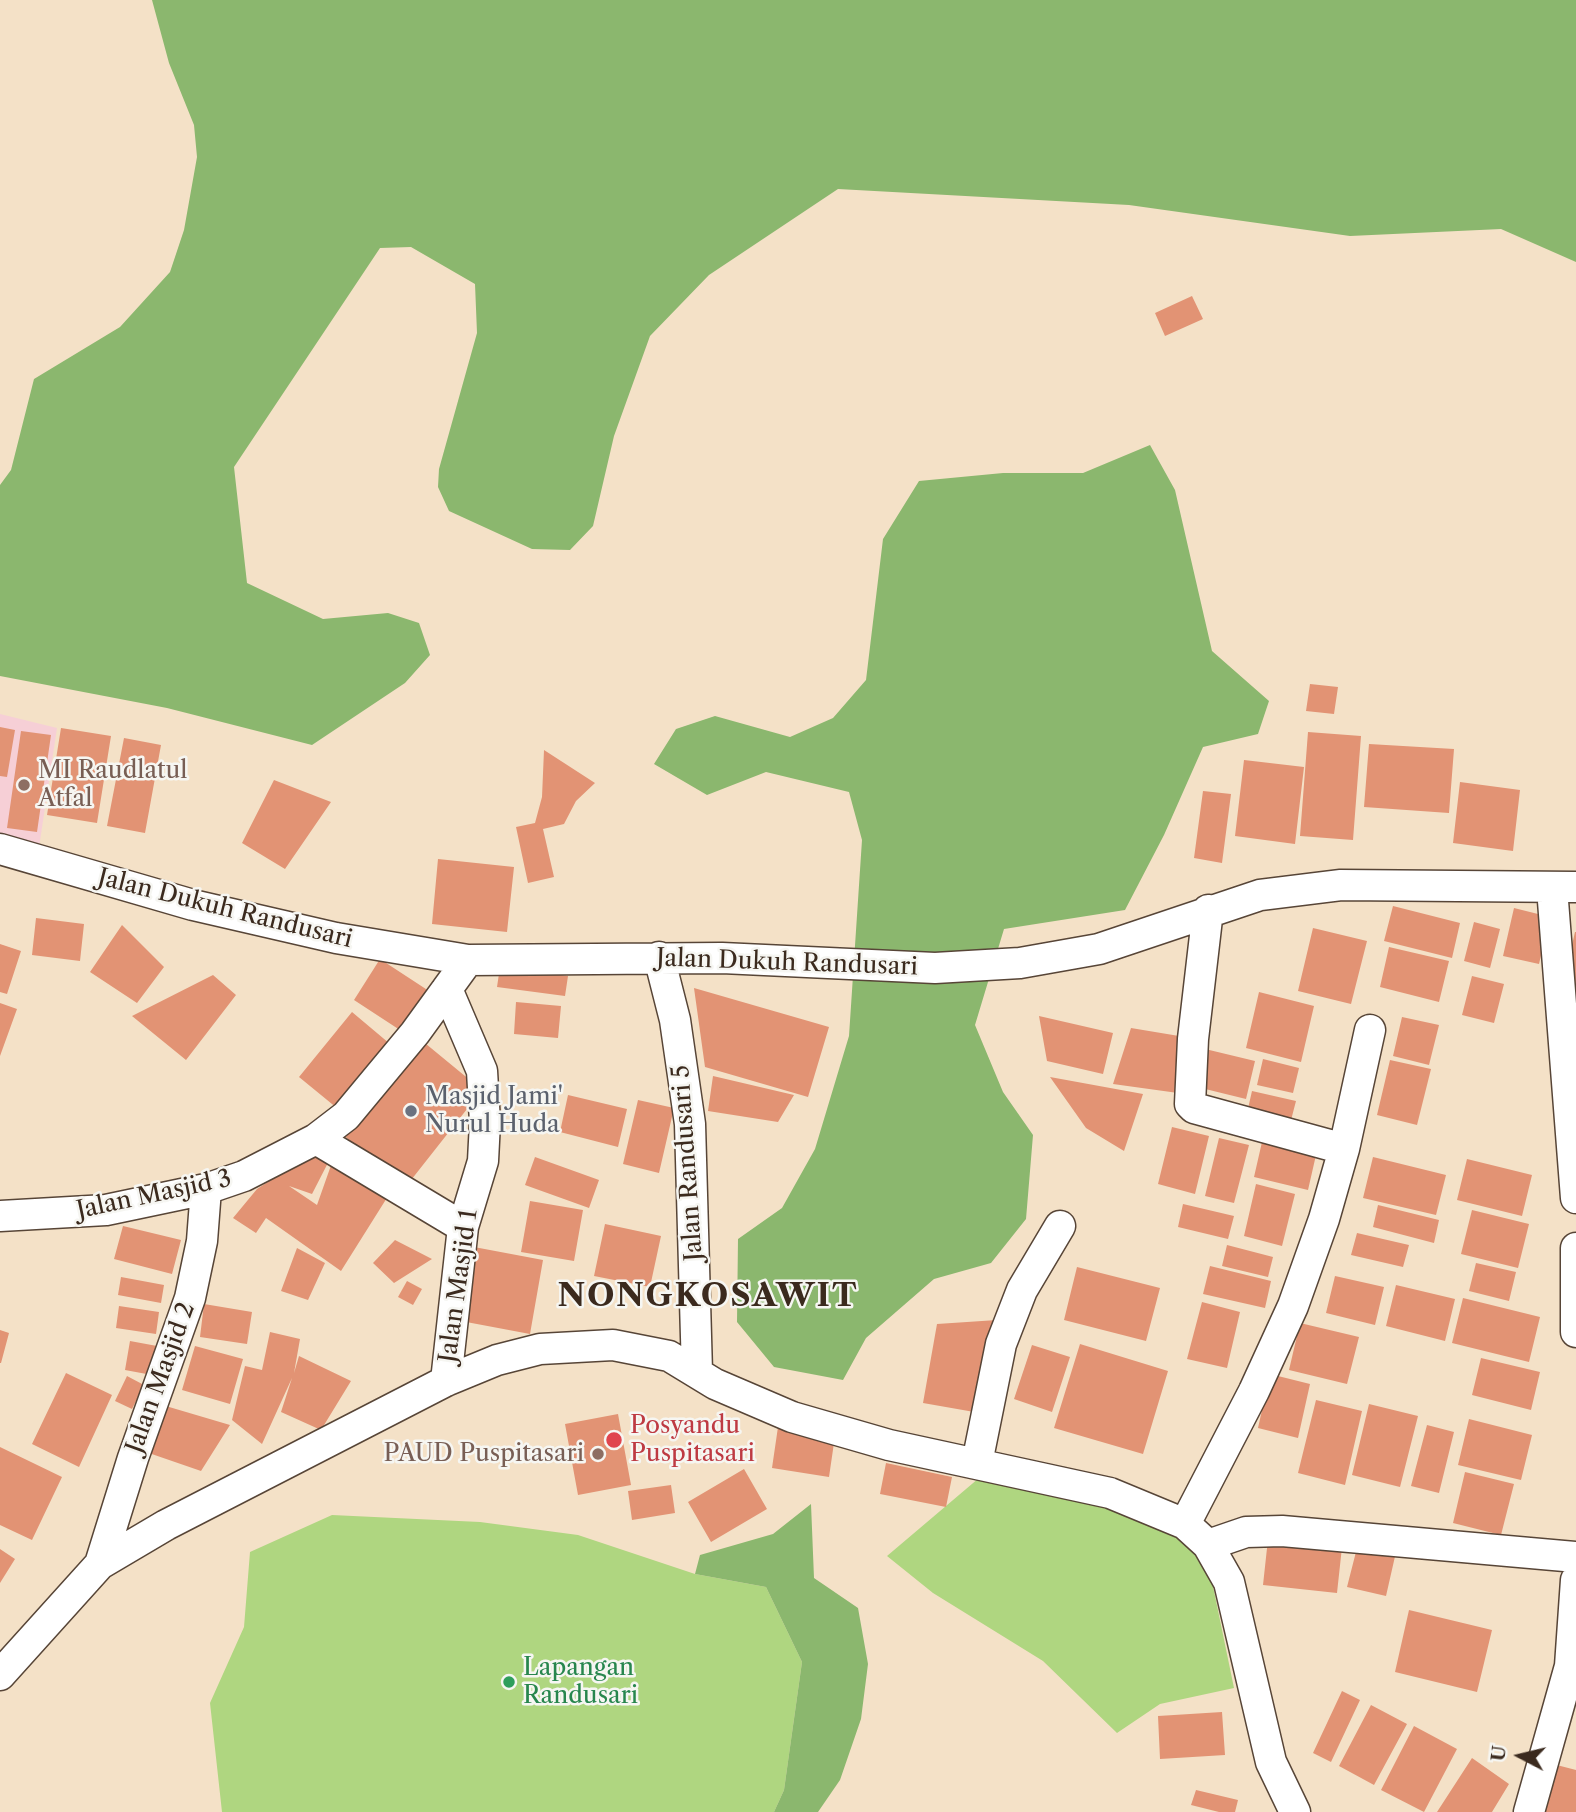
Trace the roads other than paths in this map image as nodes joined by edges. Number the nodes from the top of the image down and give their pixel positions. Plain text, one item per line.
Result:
1 (0, 849) edge
2 (1564, 887) edge
3 (1208, 910) junction
4 (659, 957) junction
5 (468, 960) junction
6 (447, 989) junction
7 (1370, 1030) dead end
8 (316, 1139) junction
9 (1344, 1149) junction
10 (206, 1189) junction
11 (1576, 1198) edge
12 (0, 1216) edge
13 (1060, 1226) dead end
14 (463, 1227) junction
15 (1576, 1248) edge
16 (1576, 1332) edge
17 (697, 1372) junction
18 (446, 1381) junction
19 (977, 1463) junction
20 (1185, 1524) junction
21 (1208, 1545) junction
22 (1576, 1557) edge
23 (100, 1564) junction
24 (1576, 1580) edge
25 (0, 1675) edge
26 (1295, 1812) edge
27 (1529, 1812) edge

1 - 5 street, Jalan Dukuh Randusari
2 - 3 street, Jalan Dukuh Randusari
2 - 11 street
3 - 4 street, Jalan Dukuh Randusari
3 - 9 street
4 - 5 street, Jalan Dukuh Randusari
4 - 17 street, Jalan Randusari 5
5 - 6 street, Jalan Masjid 3
6 - 8 street, Jalan Masjid 3
6 - 14 street, Jalan Masjid 1
7 - 9 street
8 - 10 street, Jalan Masjid 3
8 - 14 street
9 - 20 street
10 - 12 street, Jalan Masjid 3
10 - 23 street, Jalan Masjid 2
13 - 19 street
14 - 18 street, Jalan Masjid 1
15 - 16 street
17 - 18 street
17 - 19 street
18 - 23 street
19 - 20 street
20 - 21 street
21 - 22 street
21 - 26 street
23 - 25 street
24 - 27 street

